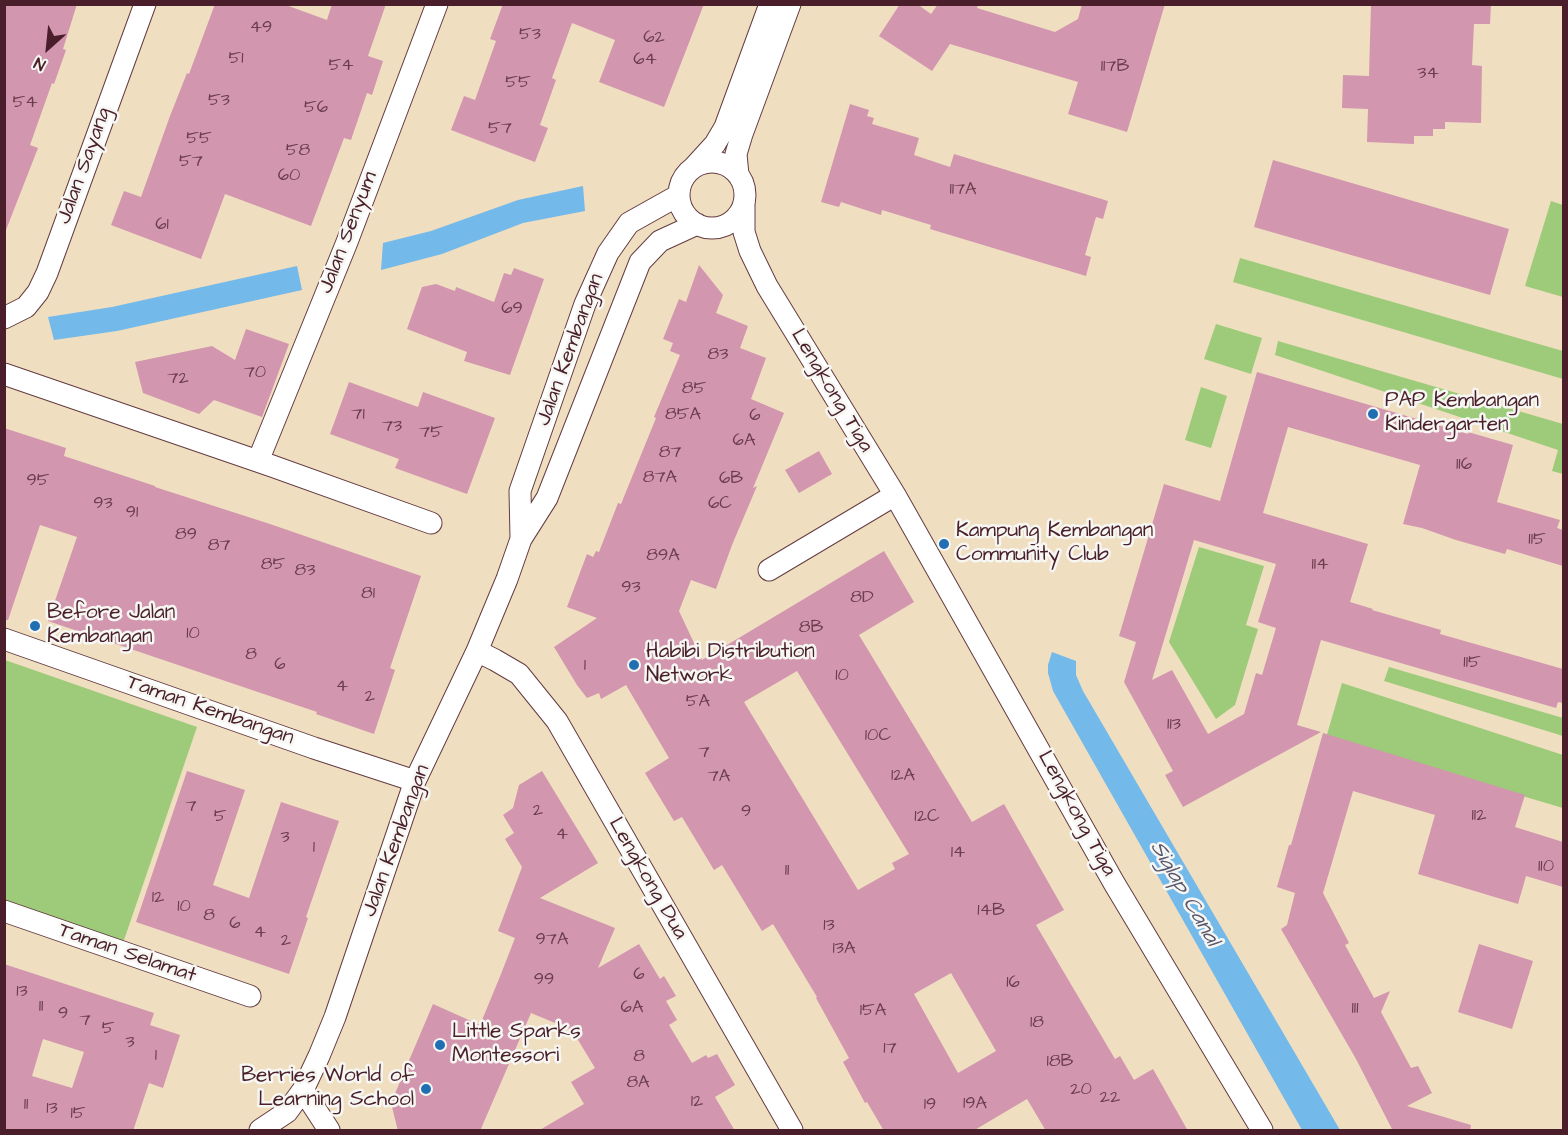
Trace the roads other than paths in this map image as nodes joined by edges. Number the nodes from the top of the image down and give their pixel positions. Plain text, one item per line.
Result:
1 (145, 4) edge
2 (437, 4) edge
3 (770, 4) edge
4 (790, 4) edge
5 (694, 168) junction
6 (738, 175) junction
7 (679, 195) junction
8 (744, 206) junction
9 (707, 226) junction
10 (767, 286) junction
11 (7, 317) edge
12 (4, 374) edge
13 (258, 461) junction
14 (895, 495) junction
15 (431, 523) dead end
16 (521, 539) junction
17 (768, 570) dead end
18 (4, 639) edge
19 (477, 651) junction
20 (415, 781) junction
21 (4, 911) edge
22 (250, 996) dead end
23 (303, 1090) junction
24 (260, 1131) edge
25 (329, 1131) edge
26 (792, 1131) edge
27 (1262, 1131) edge

1 - 11 street, Jalan Sayang
2 - 13 street, Jalan Senyum
3 - 5 street
4 - 6 street
5 - 6 street
5 - 7 street
6 - 8 street
7 - 9 street
7 - 16 street, Jalan Kembangan
8 - 9 street, Jalan Kembangan
8 - 10 street, Lengkong Tiga
9 - 10 street, Lengkong Tiga
9 - 16 street, Jalan Kembangan
10 - 14 street, Lengkong Tiga
12 - 13 street
13 - 15 street
14 - 17 street
14 - 27 street, Lengkong Tiga
16 - 19 street, Jalan Kembangan
18 - 20 street, Taman Kembangan
19 - 20 street, Jalan Kembangan
19 - 26 street, Lengkong Dua
20 - 23 street, Jalan Kembangan
21 - 22 street, Taman Selamat
23 - 24 street, Jalan Kembangan
23 - 25 street

